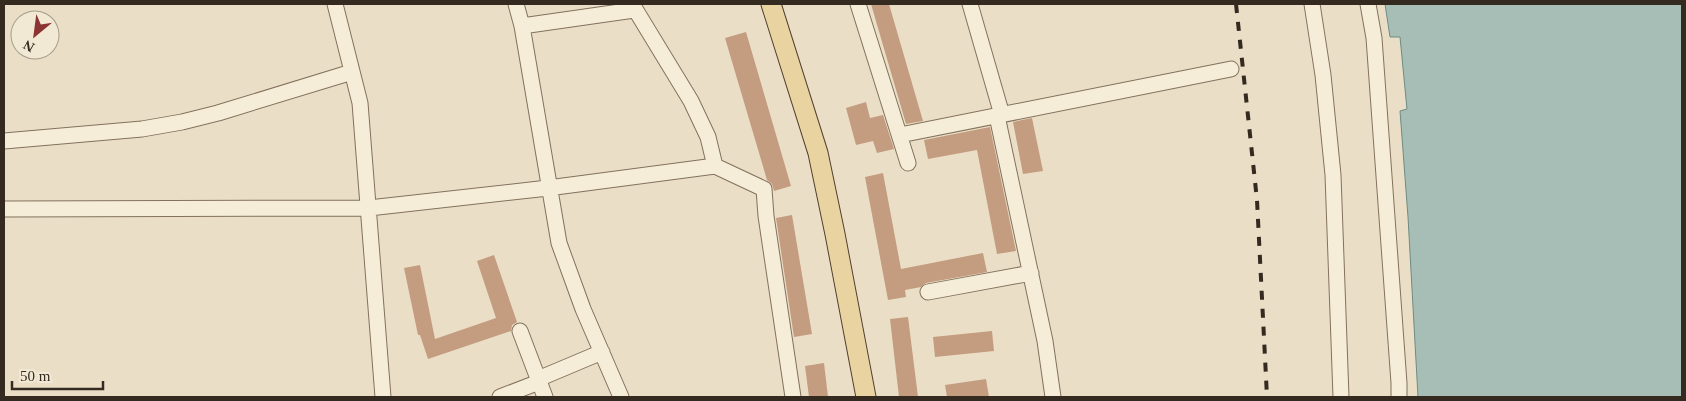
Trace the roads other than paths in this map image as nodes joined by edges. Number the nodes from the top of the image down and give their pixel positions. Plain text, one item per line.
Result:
1 (335, 4) edge
2 (516, 4) edge
3 (771, 4) edge
4 (858, 4) edge
5 (970, 4) edge
6 (1312, 4) edge
7 (1368, 4) edge
8 (633, 7) edge
9 (522, 26) junction
10 (1231, 68) dead end
11 (352, 72) junction
12 (1000, 115) junction
13 (900, 135) junction
14 (4, 140) edge
15 (908, 163) dead end
16 (715, 166) junction
17 (548, 188) junction
18 (4, 208) edge
19 (369, 208) junction
20 (1031, 273) junction
21 (928, 292) dead end
22 (520, 331) dead end
23 (602, 352) junction
24 (539, 381) junction
25 (383, 397) edge
26 (500, 397) edge
27 (545, 397) edge
28 (621, 397) edge
29 (793, 397) edge
30 (866, 397) edge
31 (1053, 397) edge
32 (1341, 397) edge
33 (1399, 397) edge

1 - 11 street
2 - 9 street
3 - 30 main road
4 - 13 street
5 - 12 street
6 - 32 street
7 - 33 street
8 - 9 street
8 - 16 street
9 - 17 street
10 - 12 street
11 - 14 street
11 - 19 street
12 - 13 street
12 - 20 street
13 - 15 street
16 - 17 street
16 - 29 street
17 - 19 street
17 - 23 street
18 - 19 street
19 - 25 street
20 - 21 street
20 - 31 street
22 - 24 street
23 - 24 street
23 - 28 street
24 - 26 street
24 - 27 street

